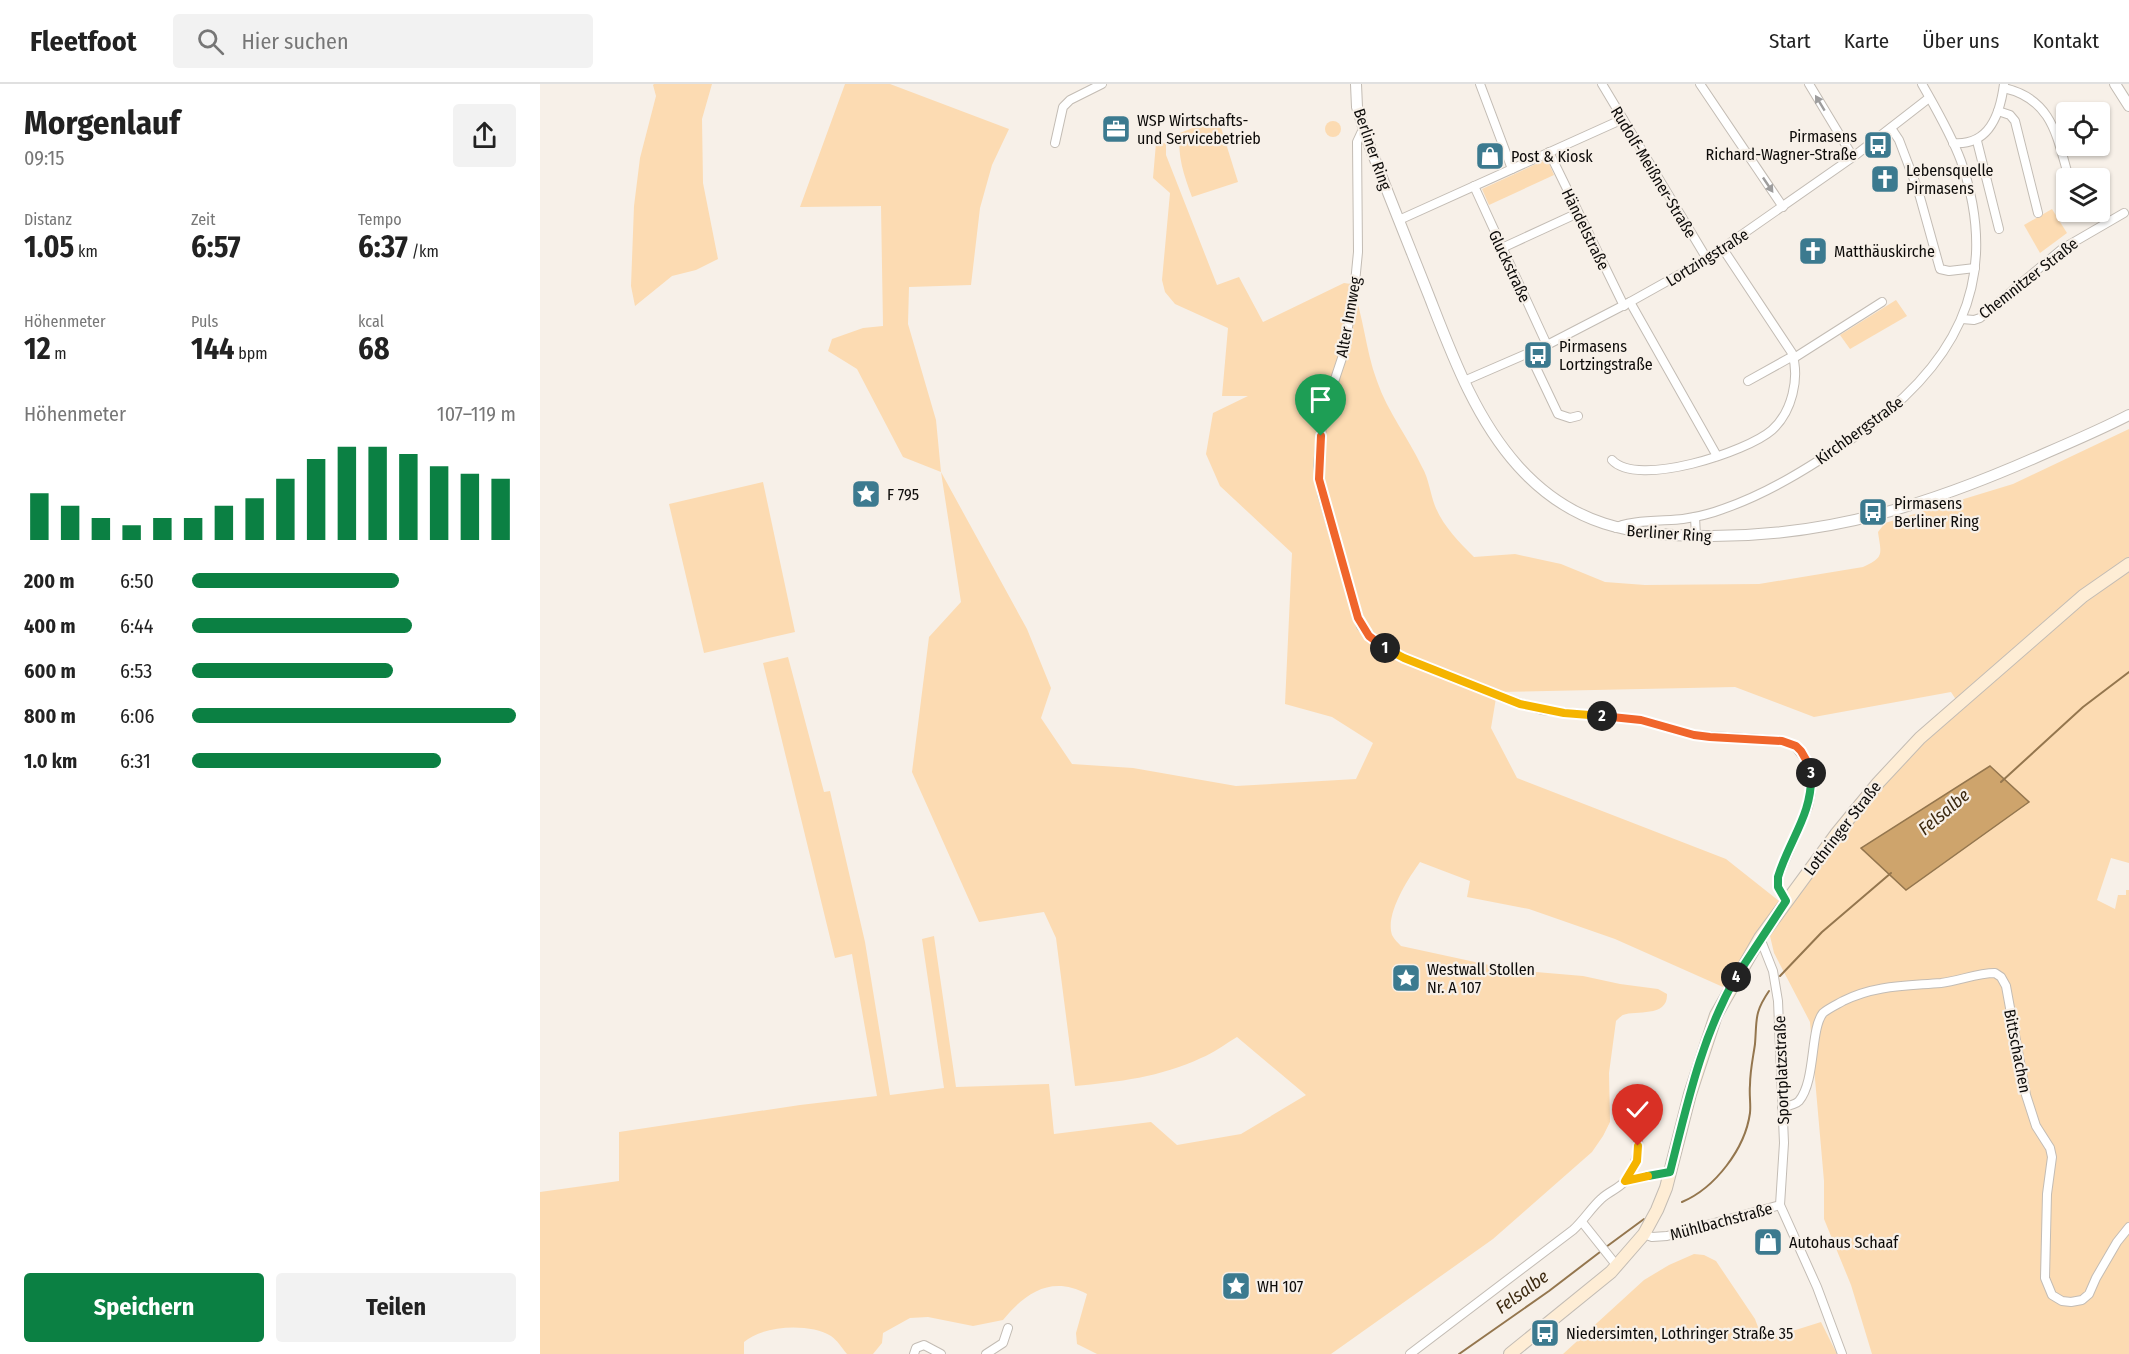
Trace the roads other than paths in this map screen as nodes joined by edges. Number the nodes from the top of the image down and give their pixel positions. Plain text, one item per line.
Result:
1 (1102, 84) edge
2 (1356, 84) edge
3 (1480, 84) edge
4 (1602, 84) edge
5 (1700, 84) edge
6 (1809, 84) edge
7 (1922, 84) edge
8 (2115, 84) edge
9 (2004, 86) edge
10 (1929, 98) junction
11 (2129, 106) edge
12 (1998, 111) junction
13 (1623, 119) junction
14 (1891, 128) junction
15 (1363, 129) junction
16 (1977, 141) junction
17 (1055, 143) dead end
18 (1953, 143) junction
19 (1549, 152) junction
20 (1853, 157) junction
21 (2065, 168) edge
22 (1512, 169) junction
23 (1474, 186) junction
24 (1783, 207) junction
25 (1578, 213) junction
26 (2038, 213) dead end
27 (2124, 213) dead end
28 (1399, 220) junction
29 (1999, 229) dead end
30 (1502, 248) junction
31 (1723, 249) junction
32 (1707, 259) junction
33 (1975, 268) junction
34 (1882, 302) dead end
35 (1627, 304) junction
36 (1962, 319) junction
37 (1546, 345) junction
38 (1529, 353) junction
39 (1793, 357) junction
40 (1464, 381) junction
41 (1748, 381) dead end
42 (2129, 415) edge
43 (1578, 416) dead end
44 (1717, 456) junction
45 (1612, 460) dead end
46 (1695, 517) junction
47 (1616, 528) junction
48 (1696, 536) junction
49 (2129, 564) edge
50 (1786, 901) junction
51 (1760, 938) junction
52 (1634, 1107) dead end
53 (1782, 1107) junction
54 (1670, 1172) junction
55 (1625, 1181) junction
56 (1780, 1205) junction
57 (1582, 1222) junction
58 (2129, 1227) edge
59 (1644, 1233) junction
60 (1617, 1266) junction
61 (1008, 1328) dead end
62 (914, 1354) edge
63 (941, 1354) edge
64 (986, 1354) edge
65 (1410, 1354) edge
66 (1510, 1354) edge
67 (1842, 1354) edge

1 - 17 street
2 - 15 street, Berliner Ring
3 - 22 street
4 - 13 street, Rudolf-Meißner-Straße
5 -> 24 street
20 -> 6 street
7 - 10 street, Kirchbergstraße
8 - 11 street
9 - 12 street
9 - 21 street
10 - 14 street, Lortzingstraße
10 - 18 street, Kirchbergstraße
12 - 16 street
12 - 26 street
13 - 19 street
13 - 32 street, Rudolf-Meißner-Straße
14 - 20 street, Lortzingstraße
14 - 33 street
15 - 28 street, Berliner Ring
15 - 50 street, Alter Innweg
16 - 18 street
16 - 29 street
18 - 33 street, Kirchbergstraße
19 - 22 street
19 - 25 street, Händelstraße
20 - 24 street, Lortzingstraße
22 - 23 street
23 - 28 street
23 - 30 street, Gluckstraße
24 - 31 street, Lortzingstraße
25 - 30 street
25 - 35 street, Händelstraße
27 - 36 street, Chemnitzer Straße
28 - 40 street, Berliner Ring
30 - 37 street, Gluckstraße
31 - 32 street, Lortzingstraße
31 - 39 street
32 - 35 street, Lortzingstraße
33 - 36 street, Kirchbergstraße
34 - 39 street
35 - 37 street, Lortzingstraße
35 - 44 street, Händelstraße
36 - 46 street, Kirchbergstraße
37 - 38 street, Lortzingstraße
38 - 40 street, Lortzingstraße
38 - 43 street
39 - 41 street
39 - 44 street
40 - 47 street, Berliner Ring
42 - 48 street, Berliner Ring
44 - 45 street
46 - 47 street, Kirchbergstraße
46 - 48 street
47 - 48 street, Berliner Ring
49 - 50 main road, Lothringer Straße
50 - 51 main road, Lothringer Straße
51 - 53 street, Sportplatzstraße
51 - 54 main road, Lothringer Straße
52 - 55 street
53 - 56 street, Sportplatzstraße
53 - 58 street, Bittschachen
54 - 55 street
54 - 59 main road, Lothringer Straße
55 - 57 street
56 - 59 street, Mühlbachstraße
56 - 67 street, Mühlbachstraße
57 - 60 street
57 - 65 street
59 - 60 main road, Lothringer Straße
60 - 66 main road, Lothringer Straße
61 - 64 street
62 - 63 street

